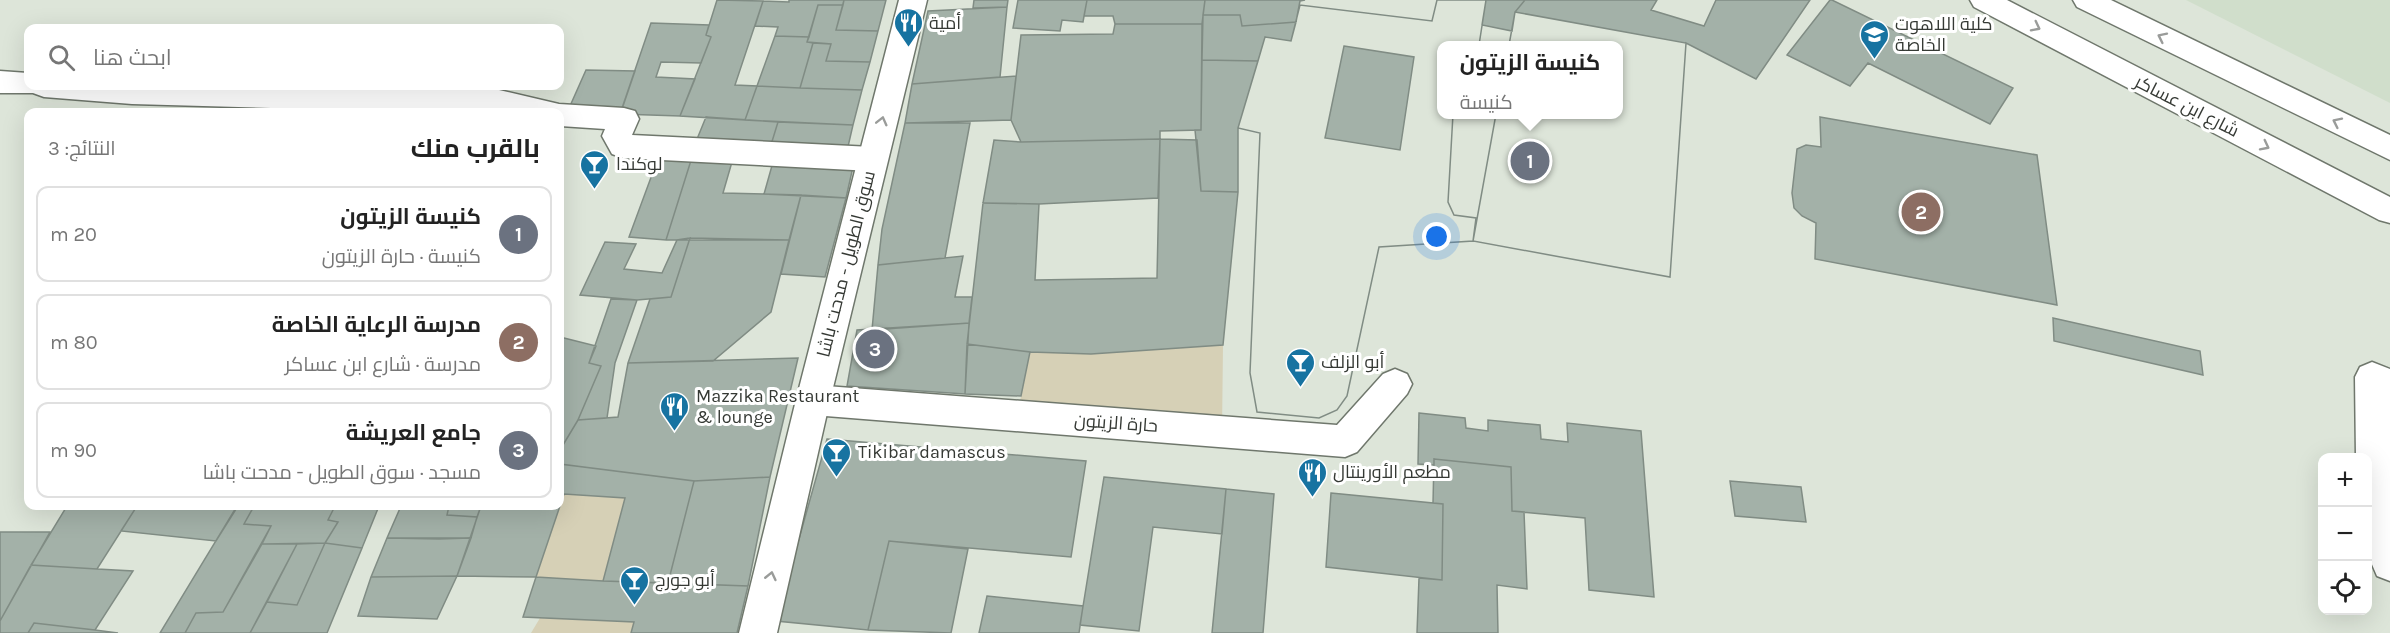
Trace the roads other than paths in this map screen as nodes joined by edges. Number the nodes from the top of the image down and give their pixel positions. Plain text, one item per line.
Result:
1 (913, 0) edge
2 (1984, 0) edge
3 (2087, 0) edge
4 (0, 82) edge
5 (24, 84) edge
6 (107, 90) edge
7 (530, 108) edge
8 (564, 115) edge
9 (2390, 148) edge
10 (872, 159) junction
11 (2390, 211) edge
12 (2381, 380) edge
13 (1395, 384) dead end
14 (813, 400) junction
15 (2390, 564) edge
16 (758, 633) edge

10 -> 1 street, سوق الطويل - مدحت باشا
2 -> 11 street, شارع ابن عساكر
9 -> 3 street
4 - 5 street
6 - 7 street
8 - 10 street
10 - 14 street, سوق الطويل - مدحت باشا
12 - 15 street
13 - 14 street, حارة الزيتون
16 -> 14 street, سوق الطويل - مدحت باشا

